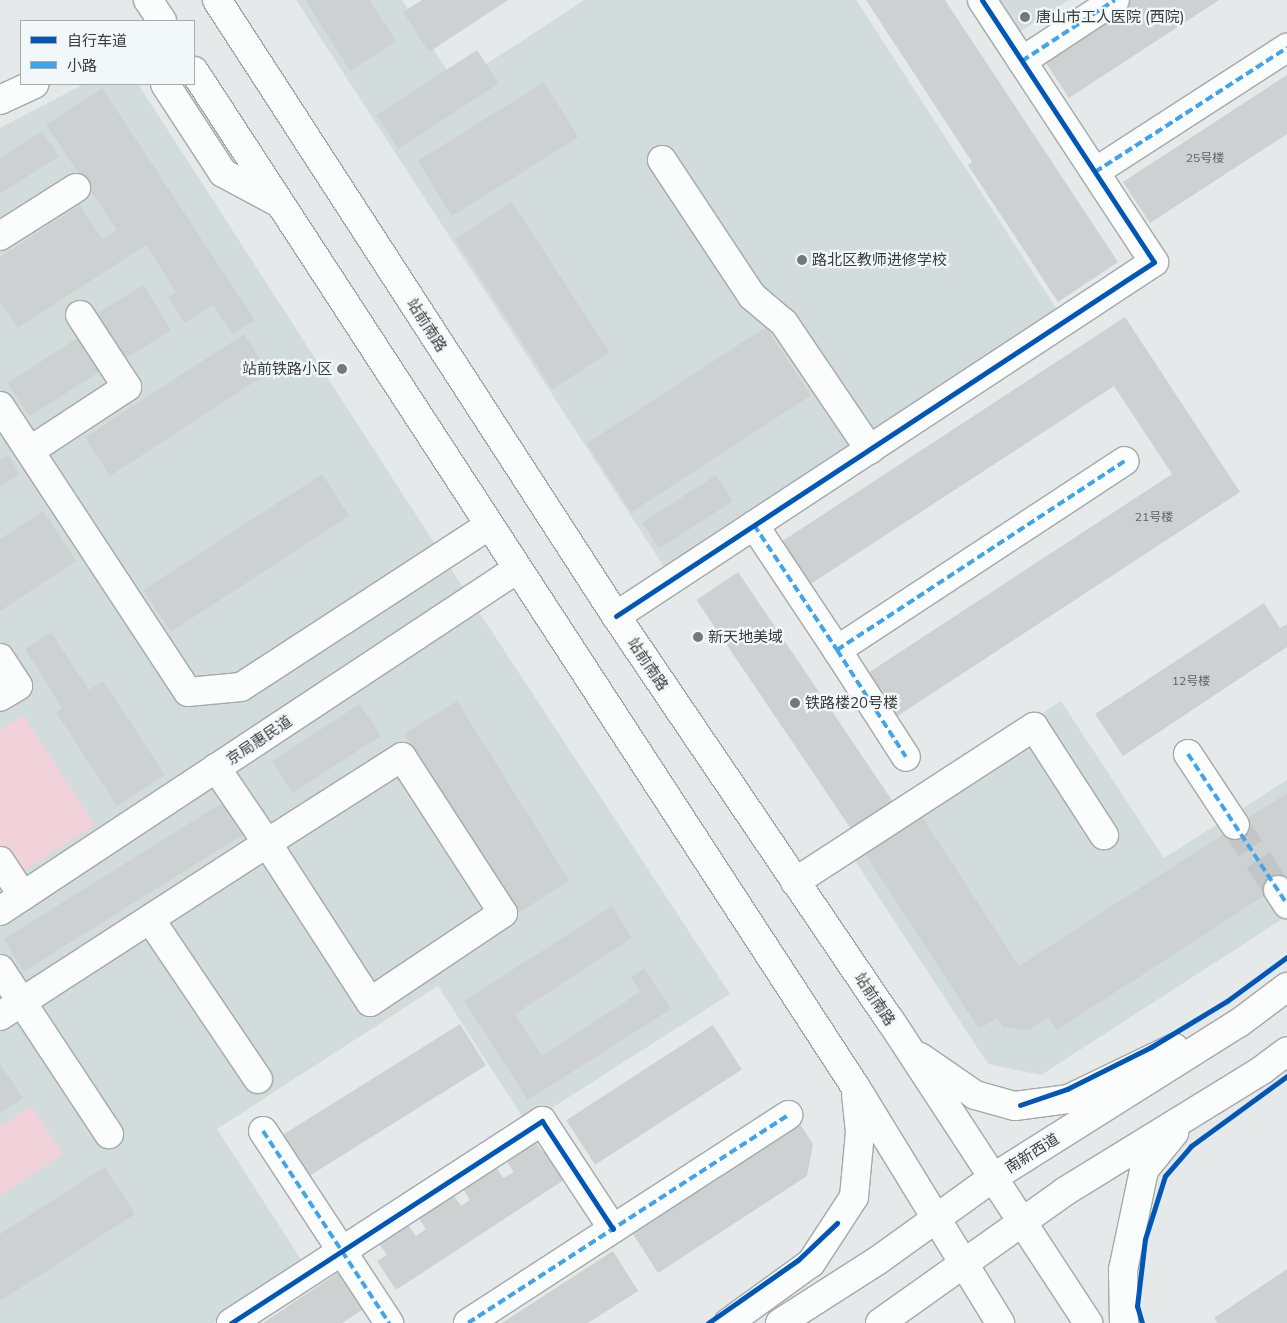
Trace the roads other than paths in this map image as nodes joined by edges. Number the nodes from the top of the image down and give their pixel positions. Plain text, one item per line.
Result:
1 (148, 0) edge
2 (217, 0) edge
3 (982, 0) edge
4 (1115, 0) edge
5 (161, 20) edge
6 (1287, 48) edge
7 (1022, 61) junction
8 (195, 73) edge
9 (33, 85) edge
10 (166, 85) edge
11 (0, 100) edge
12 (662, 160) dead end
13 (1094, 172) junction
14 (76, 188) dead end
15 (279, 203) junction
16 (0, 236) edge
17 (80, 315) dead end
18 (0, 406) edge
19 (31, 450) junction
20 (870, 450) junction
21 (1124, 461) dead end
22 (754, 525) junction
23 (488, 526) junction
24 (517, 568) junction
25 (616, 616) junction
26 (836, 650) junction
27 (0, 658) edge
28 (0, 697) edge
29 (1188, 754) dead end
30 (906, 757) dead end
31 (216, 768) junction
32 (1235, 826) tunnel mouth
33 (1104, 835) dead end
34 (267, 844) junction
35 (0, 861) edge
36 (795, 882) junction
37 (23, 896) junction
38 (0, 911) edge
39 (150, 919) junction
40 (0, 969) edge
41 (1287, 987) edge
42 (11, 1009) edge
43 (1238, 1023) junction
44 (908, 1048) junction
45 (1287, 1050) edge
46 (1262, 1070) junction
47 (258, 1078) dead end
48 (855, 1086) junction
49 (788, 1115) dead end
50 (263, 1131) dead end
51 (108, 1134) dead end
52 (994, 1177) junction
53 (936, 1218) junction
54 (1022, 1222) junction
55 (613, 1229) junction
56 (342, 1251) junction
57 (964, 1265) junction
58 (231, 1323) edge
59 (389, 1323) edge
60 (468, 1323) edge
61 (728, 1323) edge
62 (780, 1323) edge
63 (880, 1323) edge
64 (1000, 1323) edge
65 (1088, 1323) edge
66 (1124, 1323) edge

1 - 5 main road
2 - 25 main road, 站前南路
3 - 7 main road
4 - 7 main road
6 - 13 main road
7 - 13 main road
8 - 15 main road
9 - 11 main road
10 - 15 main road
12 - 20 main road
13 - 20 main road
14 - 16 main road
15 - 23 main road
17 - 19 main road
18 - 19 main road
19 - 23 main road
20 - 22 main road
21 - 26 main road
22 - 25 main road
22 - 26 main road
23 - 24 main road
24 - 31 main road, 京局惠民道
24 - 48 main road
25 - 36 main road, 站前南路
26 - 30 main road
27 - 28 main road
29 - 32 main road
31 - 34 main road
31 - 37 main road, 京局惠民道
33 - 36 main road
34 - 34 main road
34 - 39 main road
35 - 37 main road
36 - 44 main road, 站前南路
37 - 38 main road, 京局惠民道
39 - 42 main road
39 - 47 main road
40 - 42 main road
41 - 43 main road, 南新西道
42 - 51 main road
43 - 44 main road
43 - 52 main road, 南新西道
44 - 52 main road, 站前南路
45 - 46 main road
46 - 54 main road
46 - 66 main road
48 - 53 main road
48 - 61 main road
49 - 55 main road
50 - 56 main road
52 - 53 main road, 南新西道
52 - 54 main road, 站前南路
53 - 57 main road
53 - 62 main road, 南新西道
54 - 57 main road
54 - 65 main road, 站前南路
55 - 56 main road
55 - 60 main road
56 - 58 main road
56 - 59 main road
57 - 63 main road
57 - 64 main road

